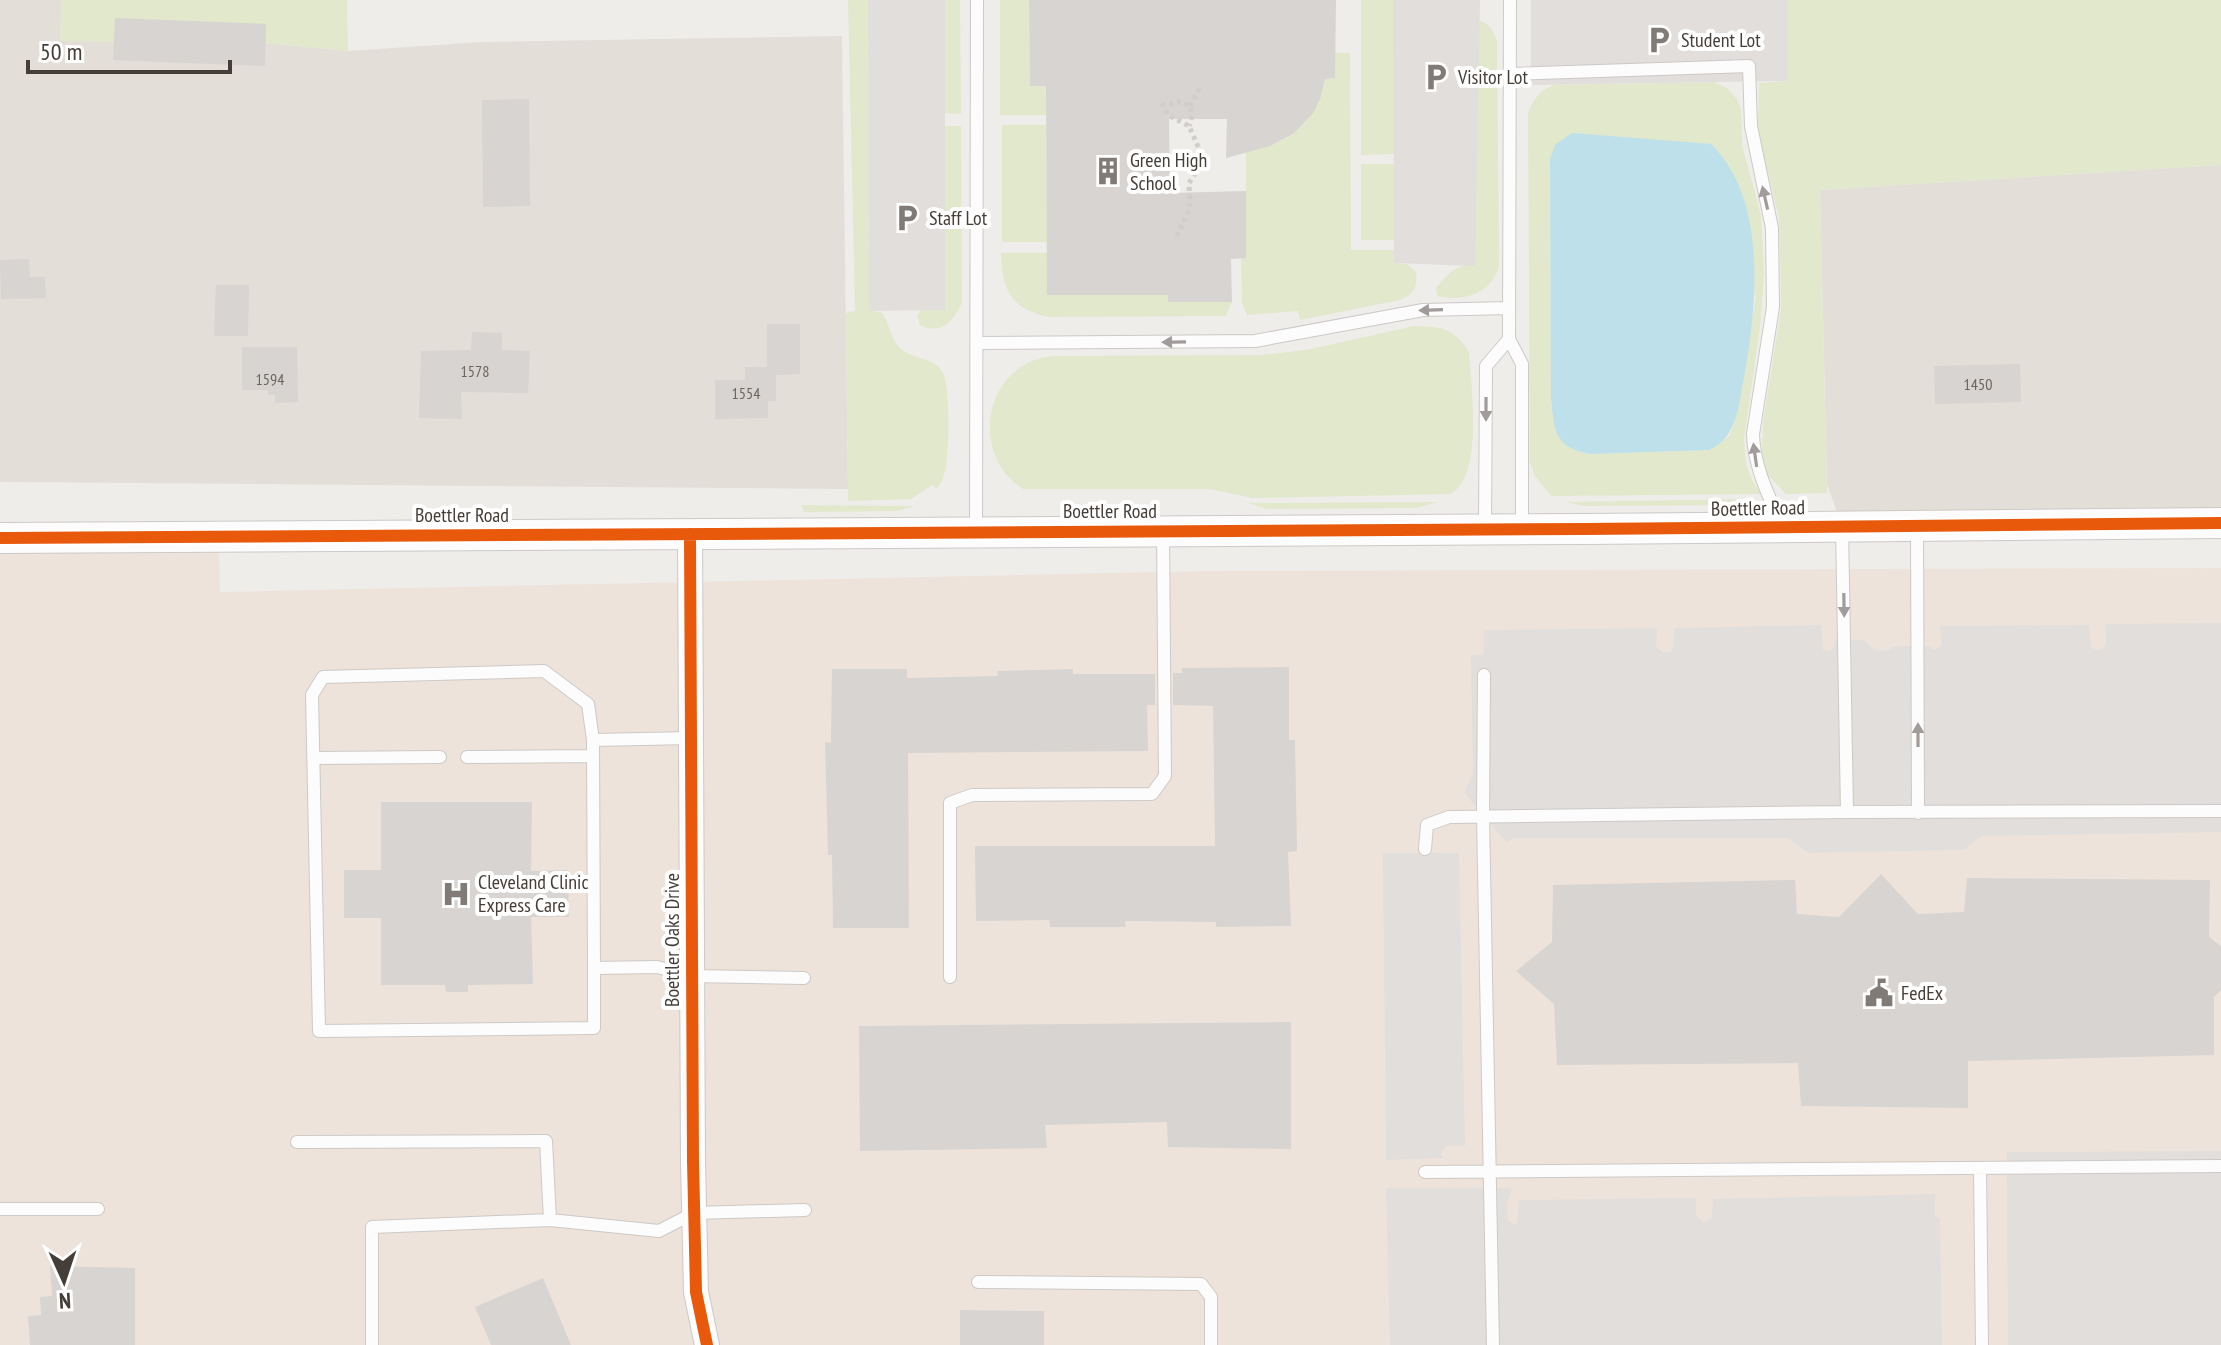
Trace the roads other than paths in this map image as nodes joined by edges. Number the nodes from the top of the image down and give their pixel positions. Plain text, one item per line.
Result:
1 (977, 0) edge
2 (1510, 0) edge
3 (1511, 74) junction
4 (1509, 308) junction
5 (1509, 339) junction
6 (977, 343) junction
7 (2221, 523) edge
8 (1917, 526) junction
9 (1842, 527) junction
10 (1782, 528) junction
11 (1485, 530) junction
12 (1522, 530) junction
13 (976, 531) junction
14 (1163, 531) junction
15 (690, 534) junction
16 (0, 538) edge
17 (1484, 675) dead end
18 (691, 738) junction
19 (593, 740) junction
20 (593, 756) junction
21 (440, 757) dead end
22 (467, 757) dead end
23 (314, 758) junction
24 (2221, 811) edge
25 (1847, 812) junction
26 (1918, 813) junction
27 (1483, 816) junction
28 (1425, 849) dead end
29 (594, 968) junction
30 (692, 976) junction
31 (950, 977) dead end
32 (804, 978) dead end
33 (297, 1142) dead end
34 (2221, 1166) edge
35 (1980, 1168) junction
36 (1490, 1171) junction
37 (1425, 1172) dead end
38 (0, 1209) edge
39 (98, 1209) dead end
40 (805, 1210) dead end
41 (694, 1213) junction
42 (550, 1220) junction
43 (978, 1282) dead end
44 (372, 1345) edge
45 (707, 1345) edge
46 (1211, 1345) edge
47 (1493, 1345) edge
48 (1982, 1345) edge

1 - 6 lane
2 - 3 lane
3 - 4 lane
10 -> 3 lane
4 - 5 lane
4 -> 6 lane
5 -> 11 lane
5 - 12 lane
6 - 13 lane
7 - 8 street, Boettler Road
8 - 9 street, Boettler Road
26 -> 8 lane
9 - 10 street, Boettler Road
9 -> 25 lane
10 - 12 street, Boettler Road
11 - 12 street, Boettler Road
11 - 14 street, Boettler Road
13 - 14 street, Boettler Road
13 - 15 street, Boettler Road
14 - 31 lane
15 - 16 street, Boettler Road
15 - 18 street, Boettler Oaks Drive
17 - 27 lane
18 - 19 lane
18 - 30 street, Boettler Oaks Drive
19 - 20 lane
19 - 23 lane
20 - 22 lane
20 - 29 lane
21 - 23 lane
23 - 29 lane
24 - 26 lane
25 - 26 lane
25 - 27 lane
27 - 28 lane
27 - 36 lane
29 - 30 lane
30 - 32 lane
30 - 41 street, Boettler Oaks Drive
33 - 42 lane
34 - 35 lane
35 - 36 lane
35 - 48 lane
36 - 37 lane
36 - 47 lane
38 - 39 lane
40 - 41 lane
41 - 42 lane
41 - 45 street, Boettler Oaks Drive
42 - 44 lane
43 - 46 lane

